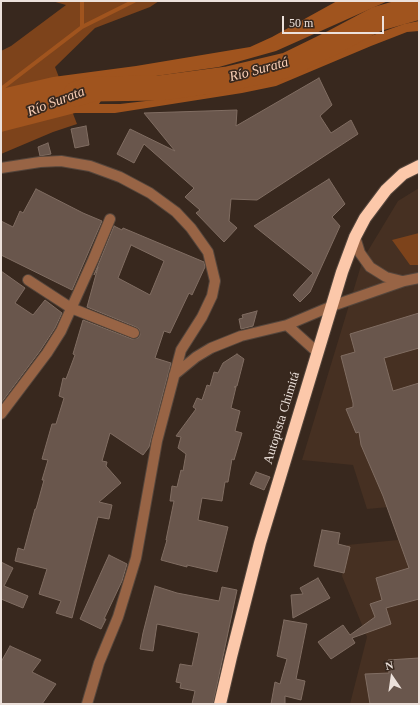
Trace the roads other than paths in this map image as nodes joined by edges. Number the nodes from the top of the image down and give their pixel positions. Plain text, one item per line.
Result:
1 (419, 166) edge
2 (1, 168) edge
3 (110, 219) dead end
4 (355, 237) junction
5 (419, 278) edge
6 (28, 280) dead end
7 (404, 281) junction
8 (332, 306) junction
9 (71, 308) junction
10 (287, 325) junction
11 (134, 333) dead end
12 (317, 352) junction
13 (174, 375) junction
14 (1, 414) edge
15 (87, 704) edge
16 (220, 704) edge

1 - 4 highway, Autopista Chimitá
2 - 13 street
3 - 9 street
4 - 7 street
4 - 8 highway, Autopista Chimitá
5 - 7 street
6 - 9 street
7 - 8 street
8 - 10 street
8 - 12 highway, Autopista Chimitá
9 - 11 street
9 - 14 street
10 - 12 street
10 - 13 street
12 - 16 highway, Autopista Chimitá
13 - 15 street

